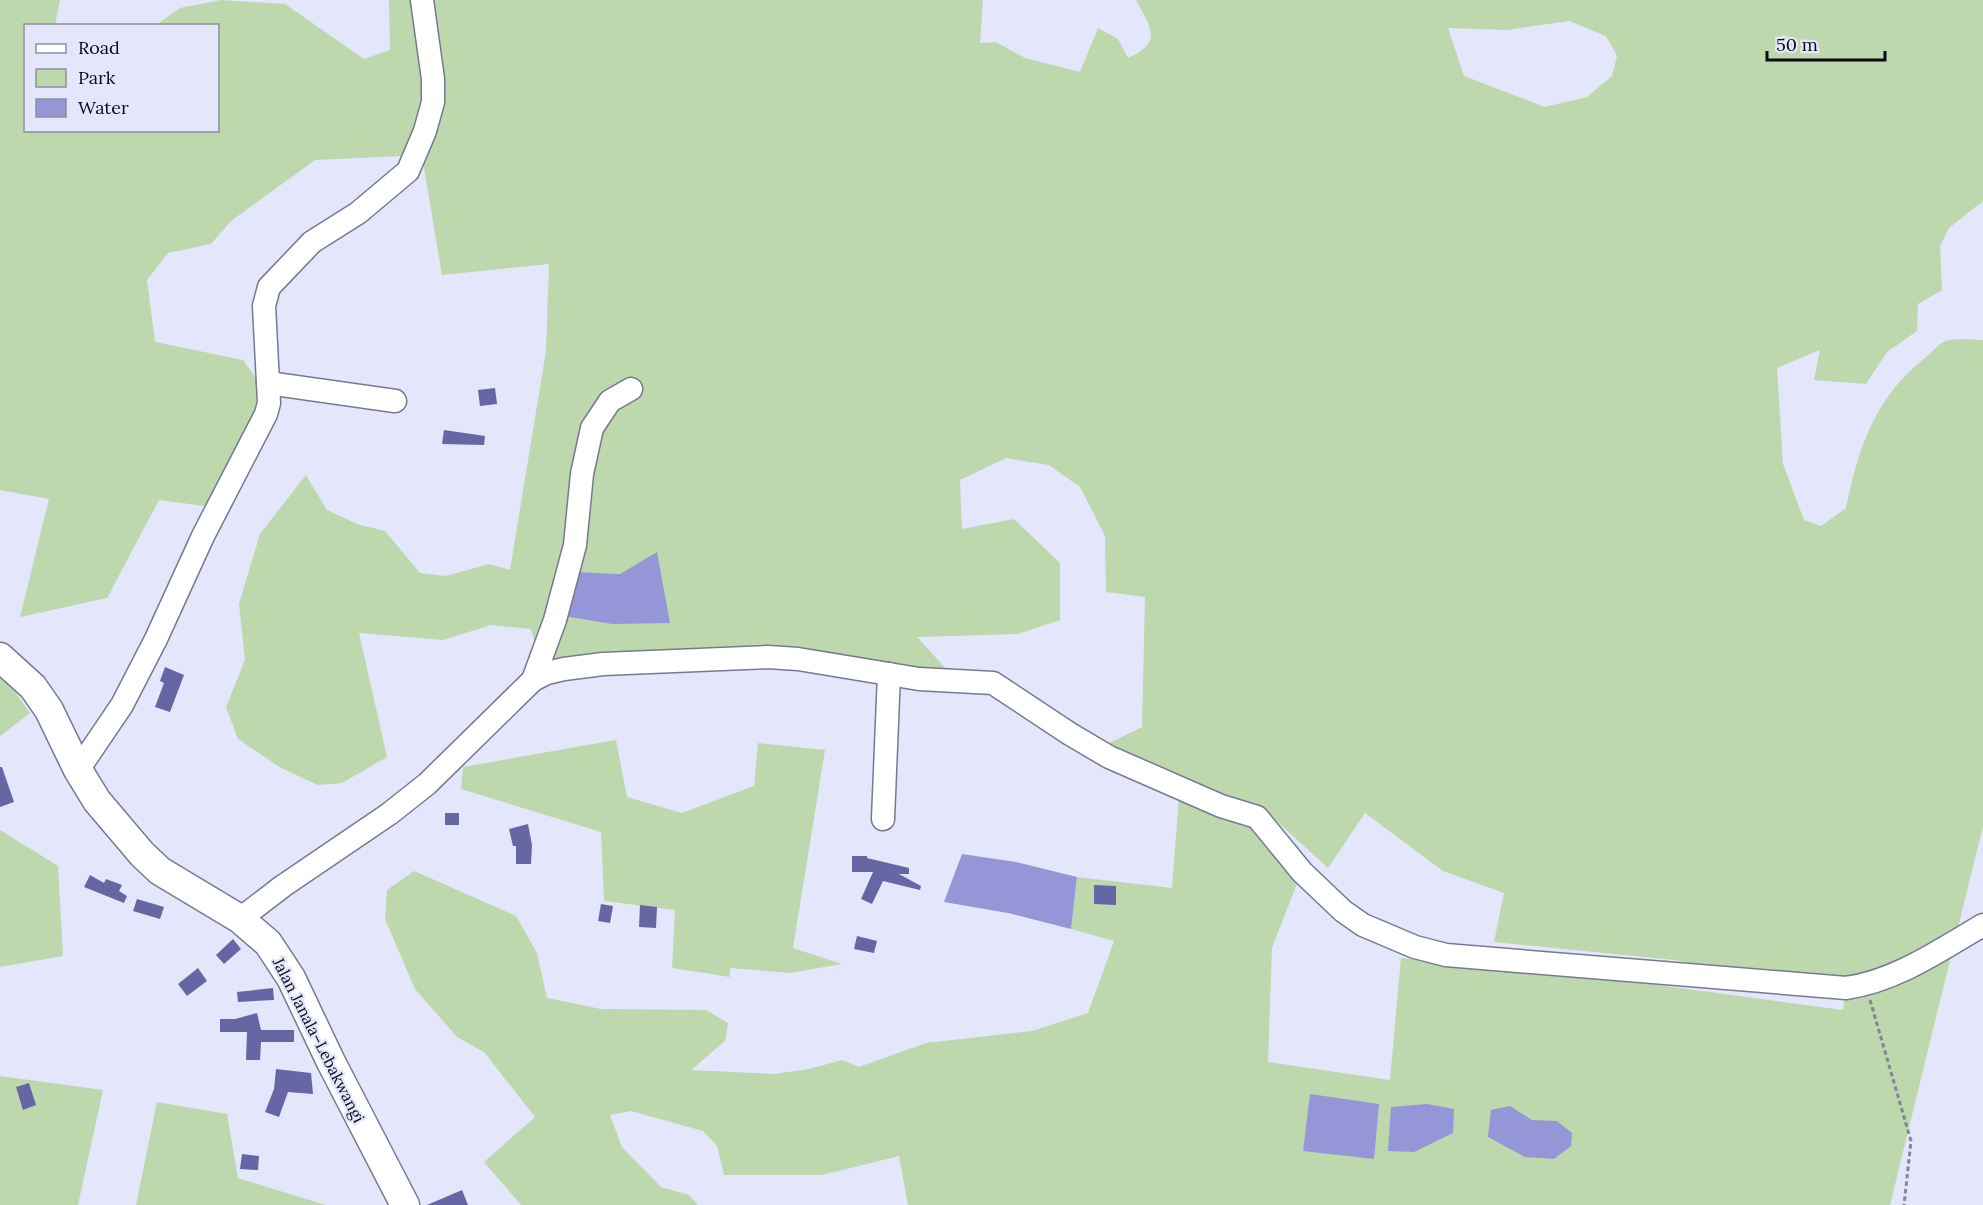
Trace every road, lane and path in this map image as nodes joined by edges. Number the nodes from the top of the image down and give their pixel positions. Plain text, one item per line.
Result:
1 (422, 0) edge
2 (268, 383) junction
3 (630, 389) dead end
4 (395, 401) dead end
5 (0, 657) edge
6 (890, 674) junction
7 (533, 680) junction
8 (78, 770) junction
9 (883, 819) dead end
10 (240, 919) junction
11 (1983, 926) edge
12 (1866, 985) junction
13 (405, 1205) edge
14 (1904, 1205) edge

1 - 2 street
2 - 4 street
2 - 8 street
3 - 7 street
5 - 8 main road, Jalan Janala–Lebakwangi
6 - 7 street
6 - 9 street
6 - 12 street
7 - 10 street
8 - 10 main road, Jalan Janala–Lebakwangi
10 - 13 main road, Jalan Janala–Lebakwangi
11 - 12 street
12 - 14 path

